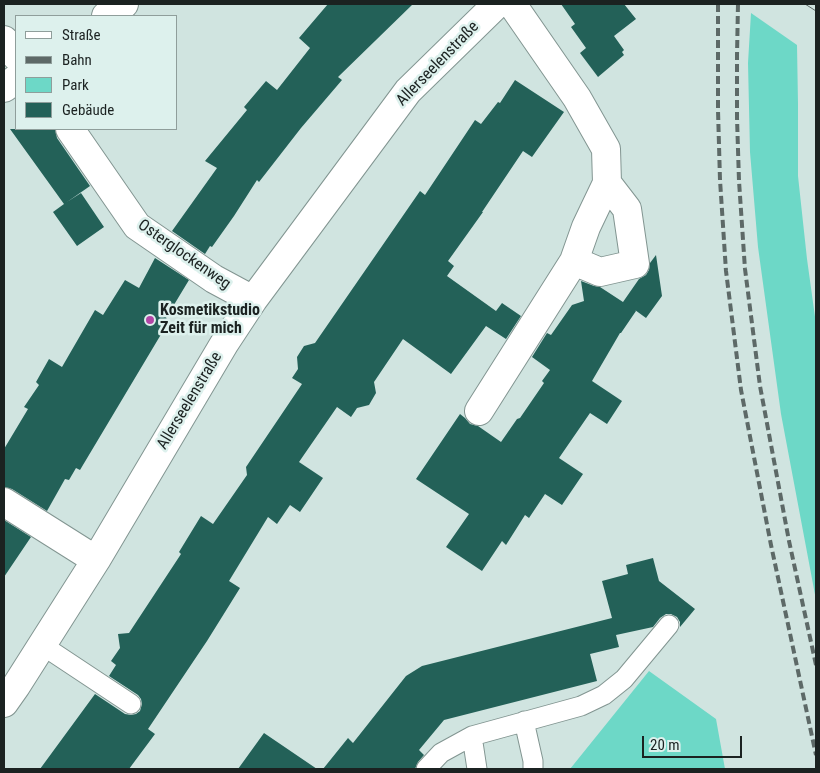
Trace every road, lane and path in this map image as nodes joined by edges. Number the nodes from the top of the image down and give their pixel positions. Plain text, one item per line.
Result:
1 (124, 4) edge
2 (497, 4) edge
3 (512, 4) edge
4 (108, 15) edge
5 (4, 40) edge
6 (15, 55) edge
7 (15, 80) edge
8 (4, 88) edge
9 (71, 130) edge
10 (607, 183) junction
11 (574, 261) junction
12 (253, 300) junction
13 (479, 411) dead end
14 (4, 502) edge
15 (96, 560) junction
16 (669, 625) dead end
17 (42, 645) junction
18 (4, 703) edge
19 (131, 704) dead end
20 (524, 721) junction
21 (472, 736) junction
22 (426, 769) edge
23 (477, 769) edge
24 (534, 769) edge

1 - 4 street
2 - 12 street, Allerseelenstraße
3 - 10 street
5 - 6 street
7 - 8 street
9 - 12 street, Osterglockenweg
10 - 11 street
10 - 11 street
11 - 13 street
12 - 15 street, Allerseelenstraße
14 - 15 street
15 - 17 street, Allerseelenstraße
16 - 20 lane
17 - 18 street, Allerseelenstraße
17 - 19 lane
20 - 21 lane
20 - 24 lane
21 - 22 lane
21 - 23 lane

